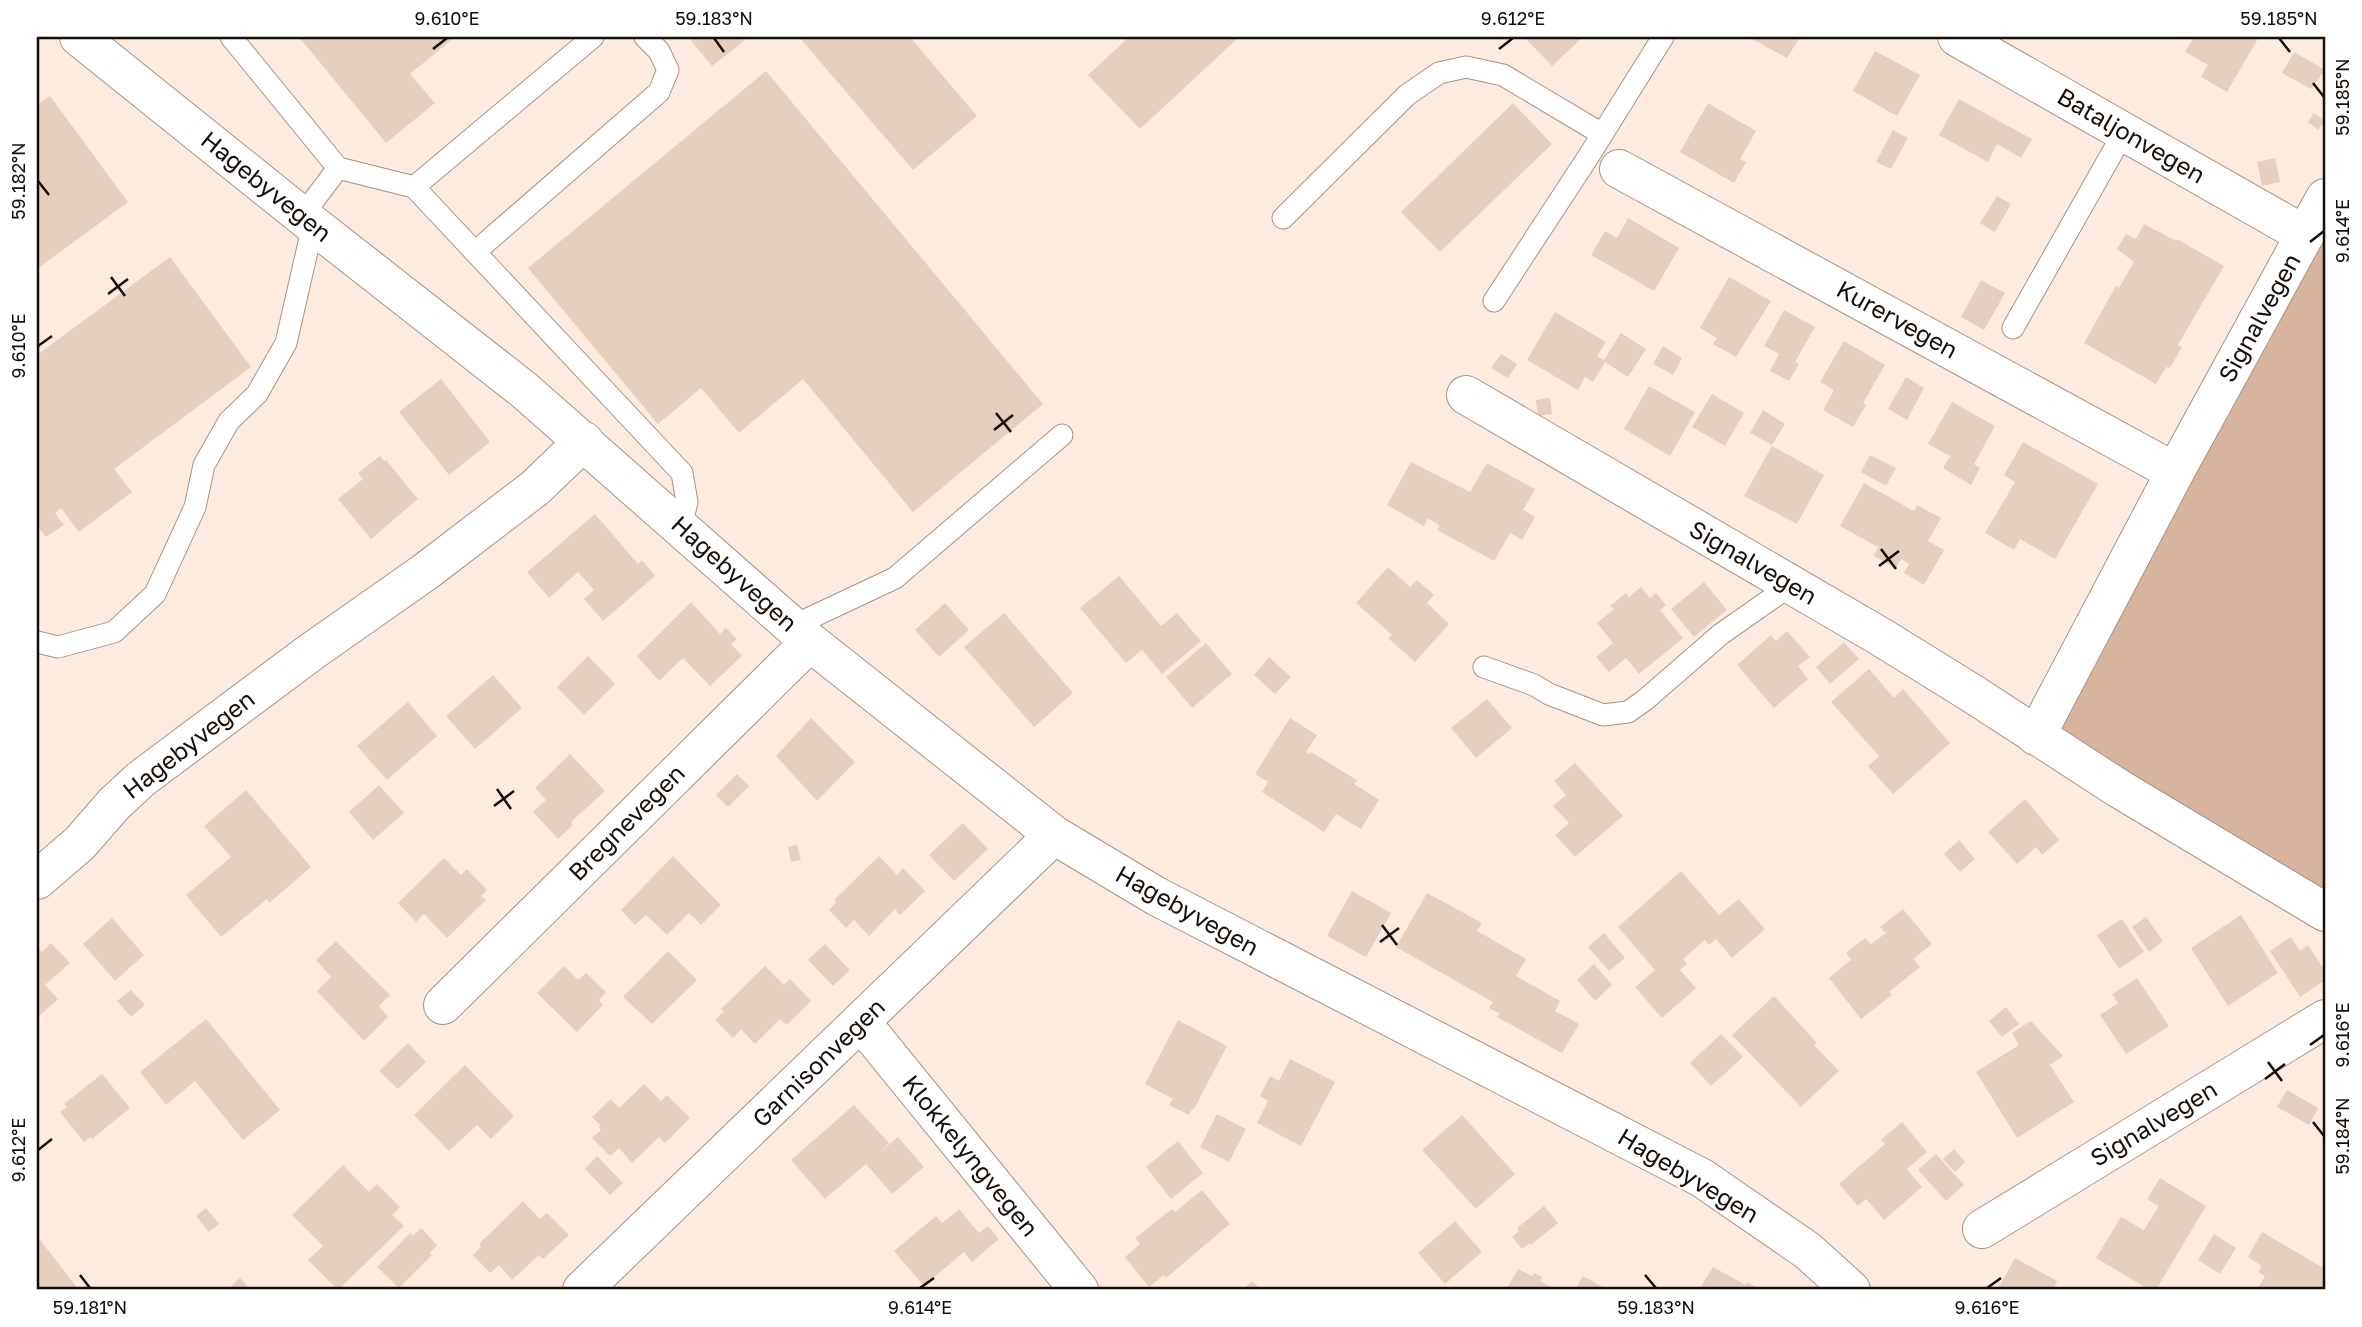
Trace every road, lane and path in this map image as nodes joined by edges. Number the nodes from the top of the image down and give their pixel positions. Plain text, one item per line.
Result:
1 (79, 37) edge
2 (231, 37) edge
3 (593, 37) edge
4 (645, 37) edge
5 (1663, 37) edge
6 (1957, 37) edge
7 (2124, 132) junction
8 (1602, 134) junction
9 (338, 168) junction
10 (1619, 169) dead end
11 (414, 187) junction
12 (2325, 198) edge
13 (1283, 218) dead end
14 (308, 220) junction
15 (2315, 239) edge
16 (475, 252) junction
17 (1494, 301) dead end
18 (2013, 328) dead end
19 (1466, 395) dead end
20 (1062, 435) dead end
21 (584, 441) junction
22 (2175, 472) junction
23 (681, 527) junction
24 (1791, 585) junction
25 (801, 634) junction
26 (37, 642) edge
27 (1484, 667) dead end
28 (2036, 736) junction
29 (1054, 835) junction
30 (37, 880) edge
31 (2325, 912) edge
32 (443, 1005) dead end
33 (2325, 1019) edge
34 (861, 1022) junction
35 (1982, 1229) dead end
36 (582, 1290) edge
37 (1079, 1290) edge
38 (1851, 1290) edge

1 - 14 street, Hagebyvegen
2 - 9 lane
3 - 11 lane
4 - 16 lane
5 - 8 lane
6 - 7 street, Bataljonvegen
7 - 15 street, Bataljonvegen
7 - 18 lane
8 - 13 lane
8 - 17 lane
9 - 11 lane
9 - 14 lane
10 - 22 street, Kurervegen
11 - 16 lane
12 - 15 street, Signalvegen
14 - 21 street, Hagebyvegen
14 - 26 lane
15 - 22 street, Signalvegen
16 - 23 lane
19 - 24 street, Signalvegen
20 - 25 lane
21 - 23 street, Hagebyvegen
21 - 30 street, Hagebyvegen
22 - 28 street, Signalvegen
23 - 25 street, Hagebyvegen
24 - 27 lane
24 - 28 street, Signalvegen
25 - 29 street, Hagebyvegen
25 - 32 street, Bregnevegen
28 - 31 street, Signalvegen
29 - 34 street, Garnisonvegen
29 - 38 street, Hagebyvegen
33 - 35 street, Signalvegen
34 - 36 street, Garnisonvegen
34 - 37 street, Klokkelyngvegen

